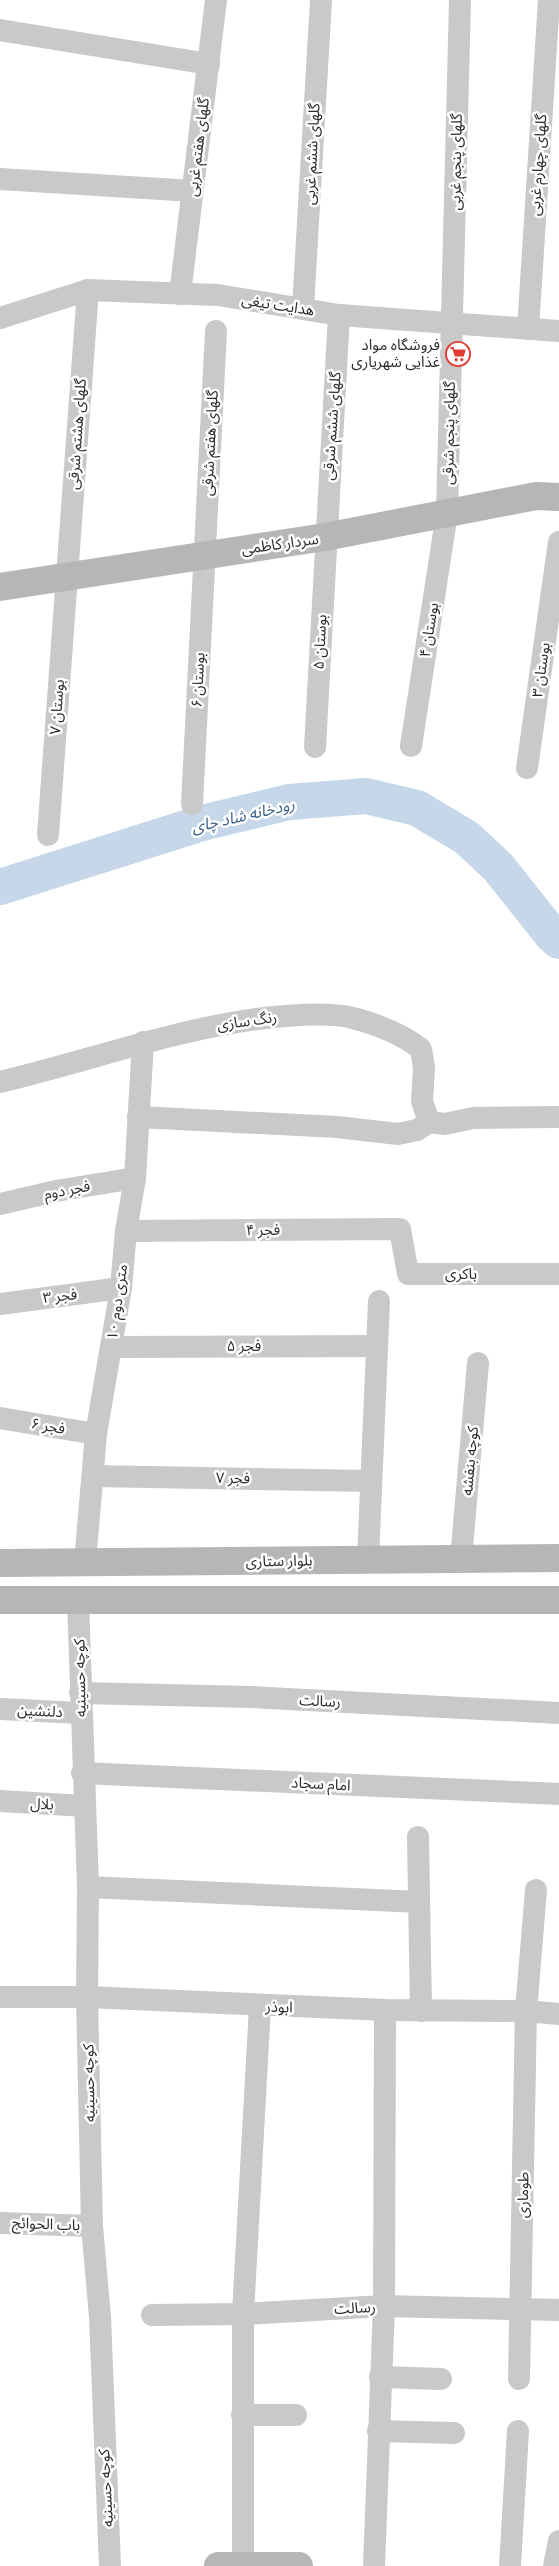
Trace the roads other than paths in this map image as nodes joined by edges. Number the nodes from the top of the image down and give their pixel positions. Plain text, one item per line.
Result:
1 (216, 0) edge
2 (321, 0) edge
3 (460, 0) edge
4 (549, 0) edge
5 (0, 30) edge
6 (209, 64) junction
7 (0, 179) edge
8 (193, 191) junction
9 (88, 290) junction
10 (180, 294) junction
11 (303, 308) junction
12 (340, 315) junction
13 (0, 318) edge
14 (452, 323) junction
15 (528, 329) junction
16 (216, 331) dead end
17 (559, 331) edge
18 (559, 497) edge
19 (447, 514) junction
20 (325, 537) junction
21 (559, 542) edge
22 (204, 555) junction
23 (66, 578) junction
24 (0, 587) edge
25 (411, 746) dead end
26 (315, 747) dead end
27 (527, 768) dead end
28 (192, 804) dead end
29 (48, 836) dead end
30 (143, 1042) junction
31 (0, 1082) edge
32 (138, 1117) junction
33 (559, 1117) edge
34 (429, 1122) junction
35 (135, 1178) junction
36 (0, 1204) edge
37 (400, 1229) joint
38 (126, 1231) junction
39 (559, 1274) edge
40 (121, 1288) junction
41 (379, 1301) dead end
42 (0, 1304) edge
43 (111, 1346) junction
44 (377, 1346) junction
45 (478, 1362) dead end
46 (0, 1418) edge
47 (96, 1434) junction
48 (94, 1476) junction
49 (372, 1481) junction
50 (559, 1558) edge
51 (462, 1559) junction
52 (368, 1560) junction
53 (54, 1562) junction
54 (0, 1563) edge
55 (97, 1563) junction
56 (0, 1600) edge
57 (67, 1600) junction
58 (110, 1600) junction
59 (559, 1600) edge
60 (80, 1703) junction
61 (0, 1709) edge
62 (559, 1712) edge
63 (82, 1773) junction
64 (559, 1794) edge
65 (0, 1801) edge
66 (85, 1806) junction
67 (418, 1837) dead end
68 (88, 1887) junction
69 (536, 1890) dead end
70 (419, 1902) junction
71 (87, 1996) junction
72 (0, 1997) edge
73 (260, 2006) junction
74 (385, 2010) junction
75 (421, 2011) junction
76 (526, 2011) junction
77 (559, 2014) edge
78 (0, 2223) edge
79 (92, 2226) junction
80 (384, 2306) junction
81 (520, 2310) junction
82 (559, 2310) edge
83 (243, 2314) junction
84 (152, 2315) dead end
85 (380, 2377) junction
86 (441, 2379) dead end
87 (519, 2379) dead end
88 (242, 2415) junction
89 (296, 2415) dead end
90 (378, 2431) junction
91 (518, 2431) dead end
92 (454, 2433) dead end
93 (559, 2541) edge
94 (110, 2566) edge
95 (231, 2566) edge
96 (300, 2566) edge
97 (374, 2566) edge
98 (510, 2566) edge
99 (554, 2566) edge

1 - 6 street, گلهای هفتم غربی
2 - 11 street, گلهای ششم غربی
3 - 14 street, گلهای پنجم غربی
4 - 15 street, گلهای چهارم غربی
5 - 6 street
6 - 8 street, گلهای هفتم غربی
7 - 8 street
8 - 10 street, گلهای هفتم غربی
9 - 10 street, هدایت تیغی
9 - 13 street, هدایت تیغی
9 - 23 street, گلهای هشتم شرقی
10 - 11 street, هدایت تیغی
11 - 12 street, هدایت تیغی
12 - 14 street, هدایت تیغی
12 - 20 street, گلهای ششم شرقی
14 - 15 street, هدایت تیغی
14 - 19 street, گلهای پنجم شرقی
15 - 17 street, هدایت تیغی
16 - 22 street, گلهای هفتم شرقی
18 - 19 main road, سردار کاظمی
19 - 20 main road, سردار کاظمی
19 - 25 street, بوستان ۴
20 - 22 main road, سردار کاظمی
20 - 26 street, بوستان ۵
21 - 27 street, بوستان ۳
22 - 23 main road, سردار کاظمی
22 - 28 street, بوستان ۶
23 - 24 main road, سردار کاظمی
23 - 29 street, بوستان ۷
30 - 31 street, رنگ سازی
30 - 32 street, ۱۰ متری دوم
30 - 34 street, رنگ سازی
32 - 34 street
32 - 35 street, ۱۰ متری دوم
33 - 34 street
35 - 36 street, فجر دوم
35 - 38 street, ۱۰ متری دوم
37 - 38 street, فجر ۴
37 - 39 street, باکری
38 - 40 street, ۱۰ متری دوم
40 - 42 street, فجر ۳
40 - 43 street, ۱۰ متری دوم
41 - 44 street
43 - 44 street, فجر ۵
43 - 47 street, ۱۰ متری دوم
44 - 49 street
45 - 51 street, کوچه بنفشه
46 - 47 street, فجر ۶
47 - 48 street, ۱۰ متری دوم
48 - 49 street, فجر ۷
48 - 55 street, ۱۰ متری دوم
49 - 52 street
50 - 51 main road, بلوار ستاری
51 - 52 main road, بلوار ستاری
52 - 55 main road, بلوار ستاری
53 - 54 main road, بلوار ستاری
53 - 55 main road, بلوار ستاری
53 - 57 main road
55 - 58 main road
56 - 57 main road
57 - 58 main road
57 - 60 street, کوچه حسینیه
58 - 59 main road
60 - 61 street, دلنشین
60 - 62 street, رسالت
60 - 63 street, کوچه حسینیه
63 - 64 street, امام سجاد
63 - 66 street, کوچه حسینیه
65 - 66 street, بلال
66 - 68 street, کوچه حسینیه
67 - 70 street
68 - 70 street
68 - 71 street, کوچه حسینیه
69 - 76 street, طوماری
70 - 75 street
71 - 72 street, ابوذر
71 - 73 street, ابوذر
71 - 79 street, کوچه حسینیه
73 - 74 street, ابوذر
73 - 83 street
74 - 75 street, ابوذر
74 - 80 street
75 - 76 street, ابوذر
76 - 77 street, ابوذر
76 - 81 street, طوماری
78 - 79 street, باب الحوائج
79 - 94 street, کوچه حسینیه
80 - 81 street, رسالت
80 - 83 street, رسالت
80 - 85 street
81 - 82 street, رسالت
81 - 87 street, طوماری
83 - 84 street, رسالت
83 - 88 street
85 - 86 street
85 - 90 street
88 - 89 street
88 - 95 street
90 - 92 street
90 - 97 street
91 - 98 street
93 - 99 street
95 - 96 main road

